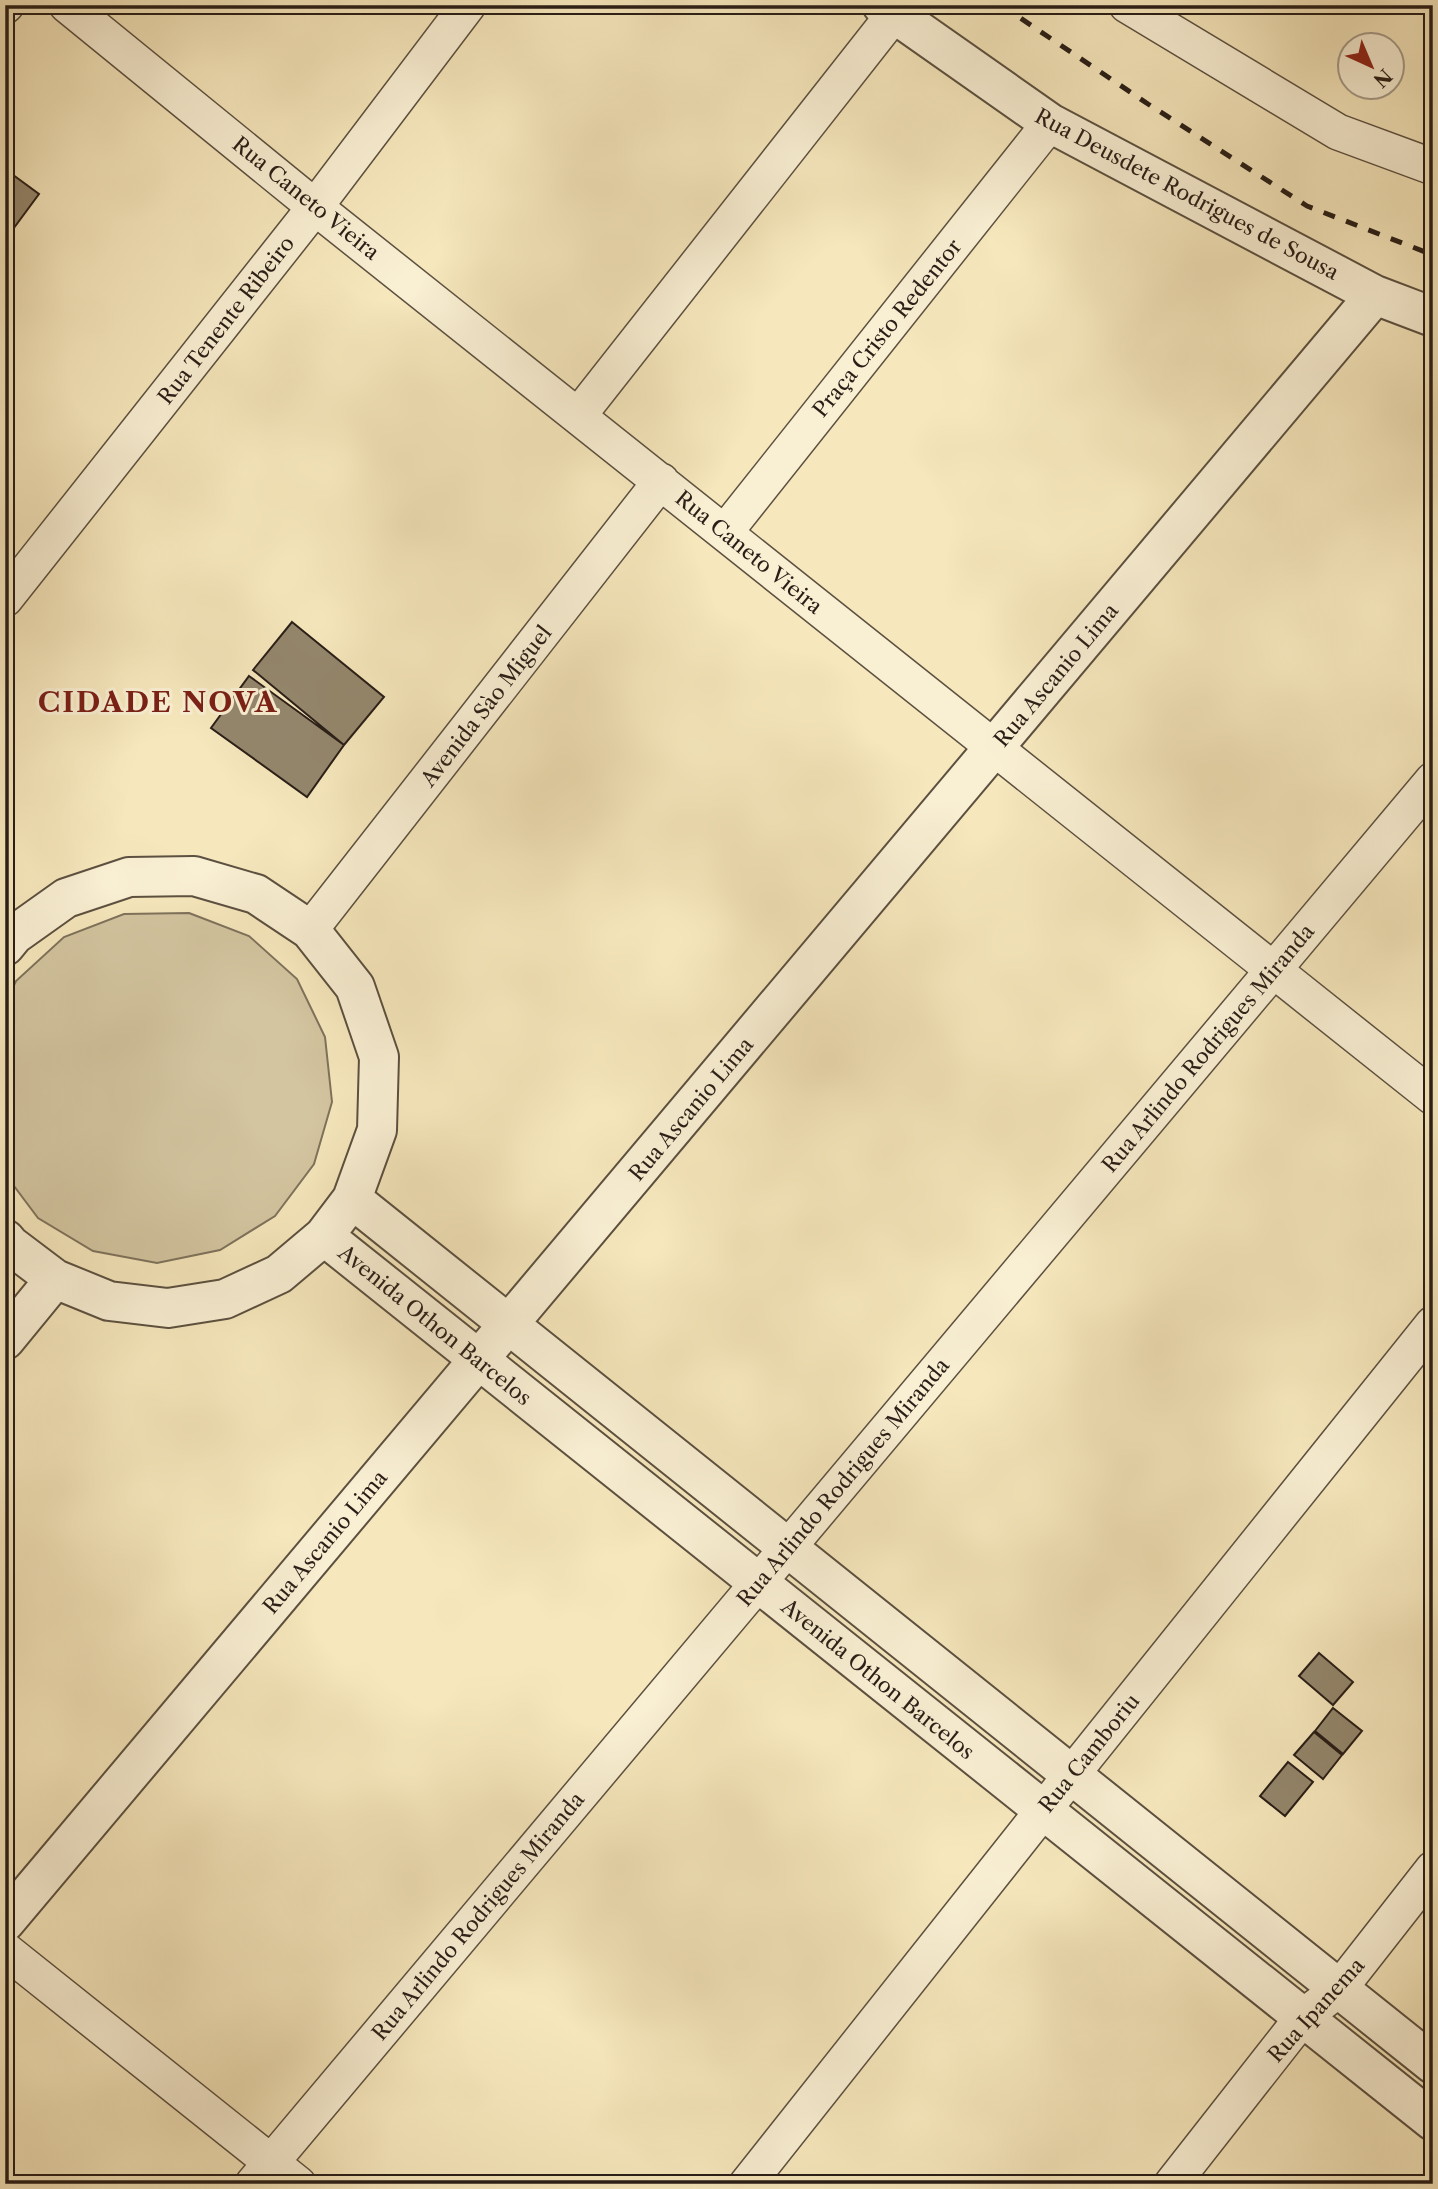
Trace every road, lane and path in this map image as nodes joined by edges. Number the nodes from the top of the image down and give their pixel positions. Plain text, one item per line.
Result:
1 (66, 5) edge
2 (468, 5) edge
3 (1127, 5) edge
4 (889, 9) edge
5 (1050, 123) junction
6 (1433, 167) edge
7 (315, 207) junction
8 (1375, 295) junction
9 (1433, 317) edge
10 (578, 416) junction
11 (661, 481) junction
12 (724, 532) junction
13 (5, 599) edge
14 (995, 747) junction
15 (1433, 780) edge
16 (310, 930) junction
17 (8, 936) edge
18 (1274, 969) junction
19 (1433, 1097) edge
20 (352, 1199) junction
21 (324, 1236) junction
22 (7, 1245) edge
23 (55, 1279) junction
24 (510, 1324) junction
25 (1433, 1324) edge
26 (5, 1340) edge
27 (479, 1360) junction
28 (788, 1547) junction
29 (759, 1583) junction
30 (1072, 1774) junction
31 (1043, 1810) junction
32 (1433, 1869) edge
33 (5, 1922) edge
34 (5, 1950) edge
35 (1339, 1989) junction
36 (1303, 2017) junction
37 (1433, 2064) edge
38 (1433, 2121) edge
39 (274, 2177) edge
40 (747, 2184) edge
41 (1172, 2184) edge

1 - 7 street, Rua Caneto Vieira
2 - 7 street, Rua Tenente Ribeiro
3 - 6 street
4 - 5 street, Rua Deusdete Rodrigues de Sousa
4 - 10 street
5 - 8 street, Rua Deusdete Rodrigues de Sousa
5 - 12 street, Praça Cristo Redentor
7 - 10 street, Rua Caneto Vieira
7 - 13 street, Rua Tenente Ribeiro
8 - 9 street, Rua Deusdete Rodrigues de Sousa
8 - 14 street, Rua Ascanio Lima
10 - 11 street, Rua Caneto Vieira
11 - 12 street, Rua Caneto Vieira
11 - 16 street, Avenida Sào Miguel
12 - 14 street, Rua Caneto Vieira
14 - 18 street, Rua Caneto Vieira
14 - 24 street, Rua Ascanio Lima
15 - 18 street, Rua Arlindo Rodrigues Miranda
16 - 17 street
16 - 20 street
18 - 19 street, Rua Caneto Vieira
18 - 28 street, Rua Arlindo Rodrigues Miranda
20 - 21 street
20 - 24 street
21 - 23 street
21 - 27 street, Avenida Othon Barcelos
22 - 23 street
23 - 26 street
24 - 27 street, Rua Ascanio Lima
24 - 28 street
25 - 30 street, Rua Camboriu
27 - 29 street, Avenida Othon Barcelos
27 - 33 street, Rua Ascanio Lima
28 - 29 street, Rua Arlindo Rodrigues Miranda
28 - 30 street
29 - 31 street, Avenida Othon Barcelos
29 - 39 street, Rua Arlindo Rodrigues Miranda
30 - 31 street, Rua Camboriu
30 - 35 street
31 - 36 street, Avenida Othon Barcelos
31 - 40 street, Rua Camboriu
32 - 35 street, Rua Ipanema
34 - 39 street
35 - 36 street, Rua Ipanema
35 - 37 street
36 - 38 street, Avenida Othon Barcelos
36 - 41 street, Rua Ipanema

